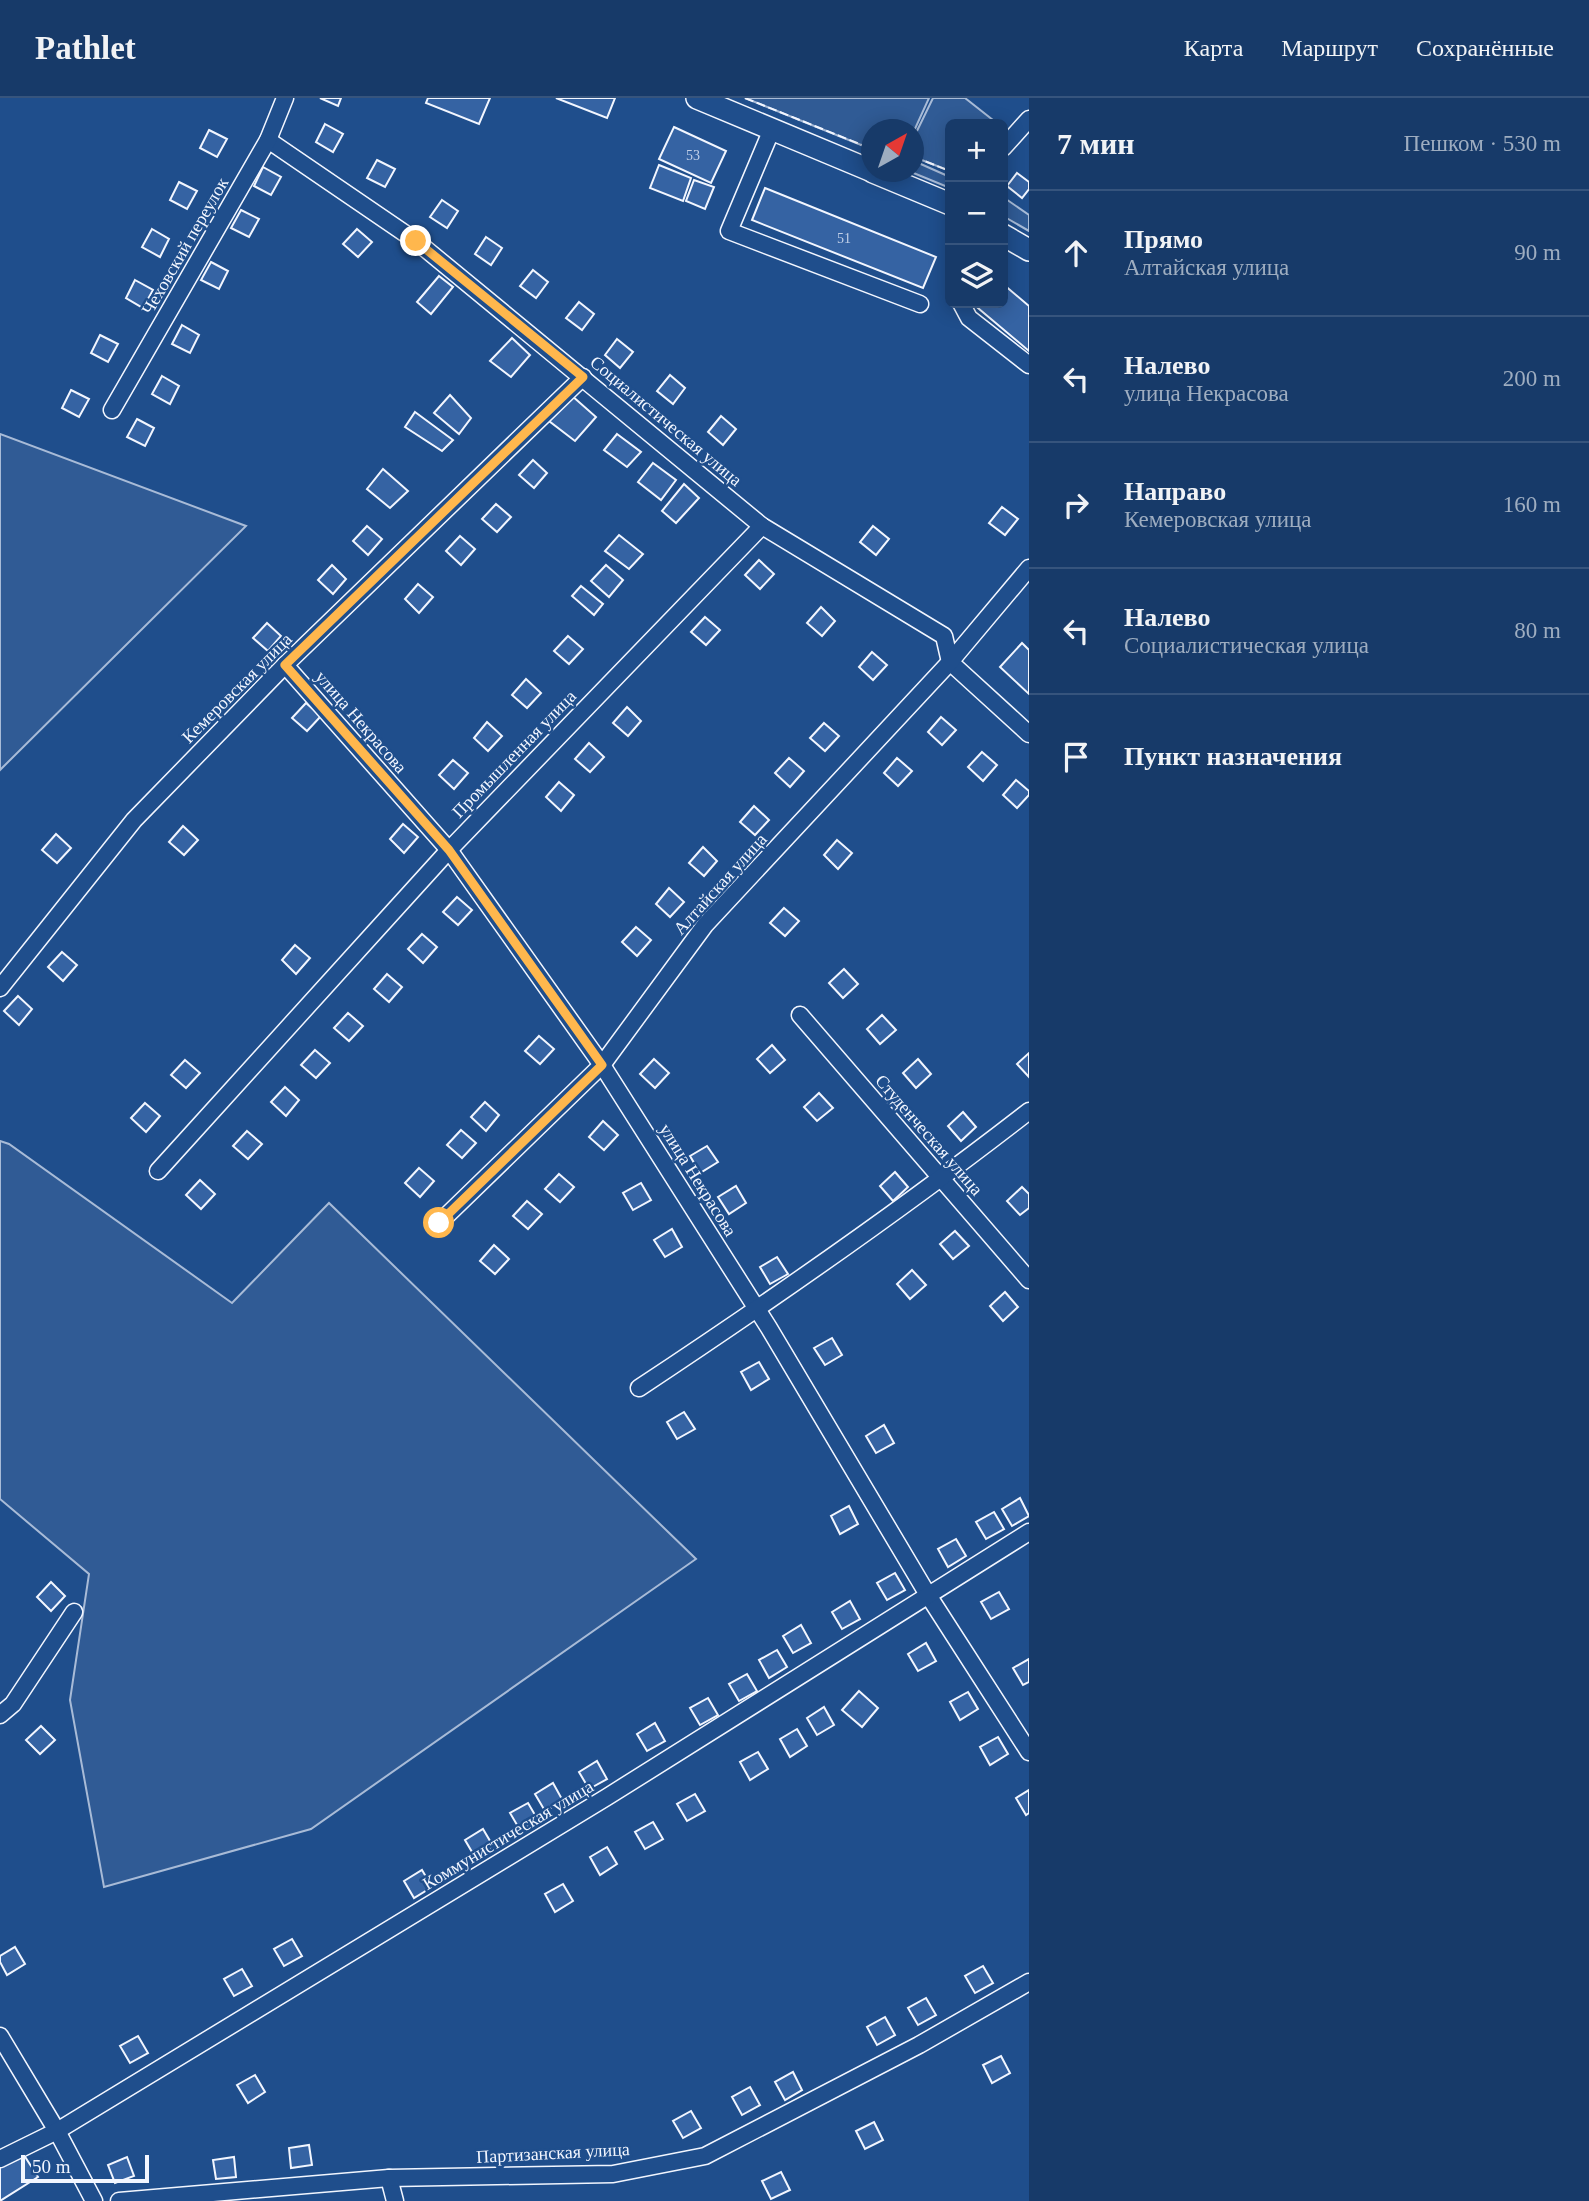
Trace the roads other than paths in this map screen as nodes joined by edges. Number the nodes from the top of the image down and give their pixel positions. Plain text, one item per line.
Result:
1 (285, 98) edge
2 (697, 98) edge
3 (1029, 119) edge
4 (772, 130) junction
5 (268, 140) junction
6 (1008, 142) edge
7 (861, 166) edge
8 (898, 182) edge
9 (945, 202) edge
10 (1008, 238) edge
11 (1029, 250) edge
12 (920, 304) dead end
13 (964, 308) edge
14 (1029, 365) edge
15 (583, 377) junction
16 (112, 410) dead end
17 (762, 526) junction
18 (1029, 568) edge
19 (950, 662) junction
20 (285, 665) junction
21 (1029, 734) edge
22 (449, 850) junction
23 (0, 988) edge
24 (800, 1014) dead end
25 (602, 1065) junction
26 (1029, 1111) edge
27 (158, 1171) dead end
28 (941, 1180) junction
29 (439, 1223) dead end
30 (1029, 1280) edge
31 (757, 1310) junction
32 (639, 1388) dead end
33 (1029, 1532) edge
34 (928, 1595) junction
35 (74, 1612) dead end
36 (0, 1715) edge
37 (1029, 1752) edge
38 (1029, 1982) edge
39 (0, 2036) edge
40 (57, 2131) junction
41 (0, 2158) edge
42 (389, 2178) junction
43 (94, 2201) edge
44 (118, 2201) edge
45 (395, 2201) edge

1 - 5 street, Чеховский переулок
2 - 4 main road
3 - 6 street
4 - 7 main road
4 - 12 street
5 - 15 street, Социалистическая улица
5 - 16 street, Чеховский переулок
8 - 9 main road
10 - 11 main road
13 - 14 street
15 - 17 street, Социалистическая улица
15 - 20 street, Кемеровская улица
17 - 19 street, Социалистическая улица
17 - 22 street, Промышленная улица
18 - 19 street, Алтайская улица
19 - 21 street, Социалистическая улица
19 - 25 street, Алтайская улица
20 - 22 street, улица Некрасова
20 - 23 street, Кемеровская улица
22 - 25 street, улица Некрасова
22 - 27 street, Промышленная улица
24 - 28 street, Студенческая улица
25 - 29 street, Алтайская улица
25 - 31 street, улица Некрасова
26 - 28 street
28 - 30 street, Студенческая улица
28 - 31 street
31 - 32 street
31 - 34 street, улица Некрасова
33 - 34 street, Коммунистическая улица
34 - 37 street, улица Некрасова
34 - 40 street, Коммунистическая улица
35 - 36 street
38 - 42 street, Партизанская улица
39 - 40 street
40 - 41 street, Коммунистическая улица
40 - 43 street
42 - 44 street, Партизанская улица
42 - 45 street

